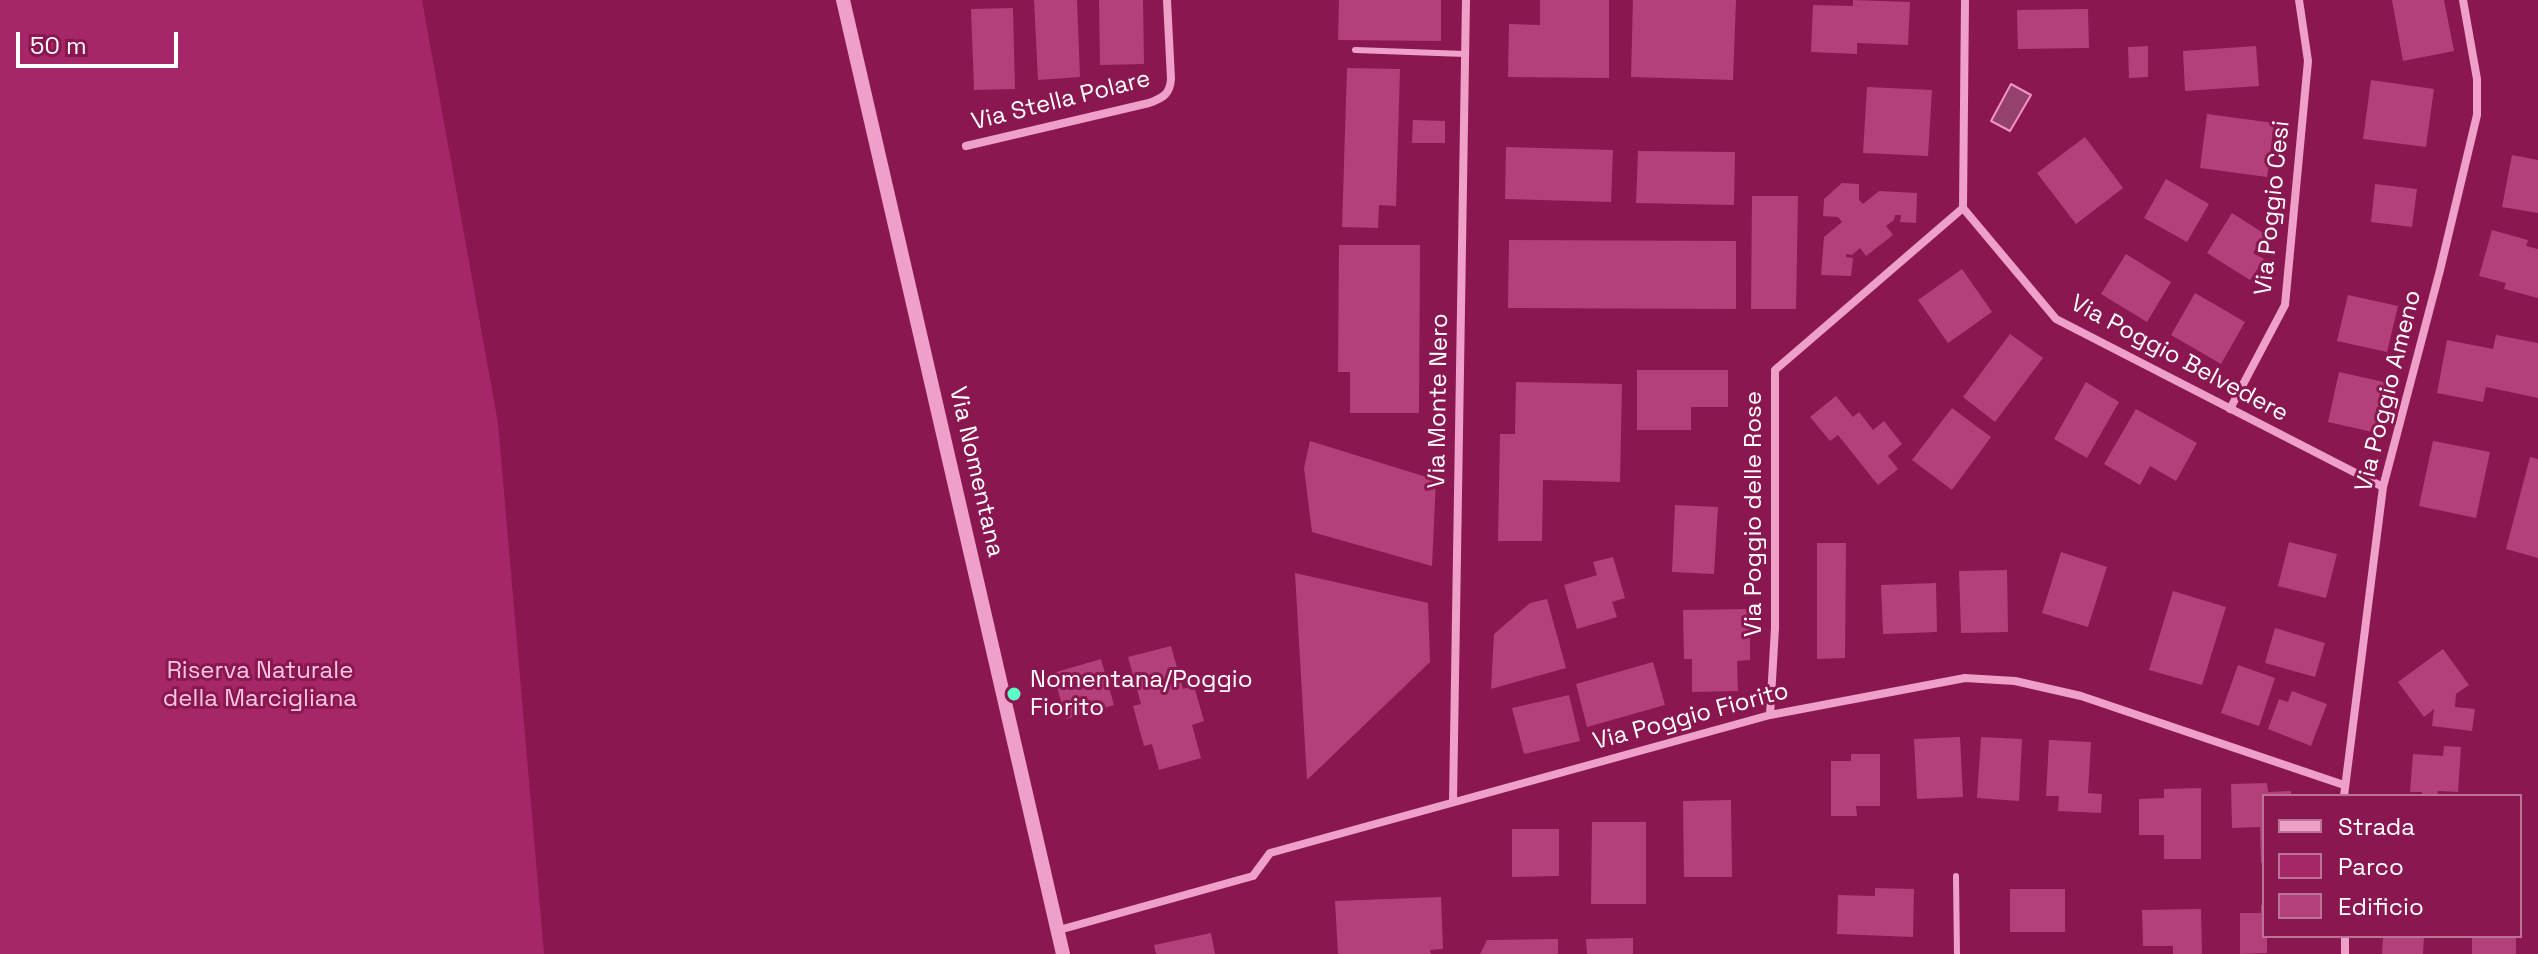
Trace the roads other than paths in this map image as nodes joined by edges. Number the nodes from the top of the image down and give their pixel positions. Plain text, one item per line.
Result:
1 (843, 0) edge
2 (1167, 0) edge
3 (1466, 0) edge
4 (1965, 0) edge
5 (2299, 0) edge
6 (2463, 0) edge
7 (1355, 50) dead end
8 (1465, 54) junction
9 (966, 146) dead end
10 (1963, 208) junction
11 (2230, 409) junction
12 (2383, 487) junction
13 (1770, 715) junction
14 (2344, 785) junction
15 (2344, 794) edge
16 (1453, 802) junction
17 (1956, 876) dead end
18 (1059, 930) junction
19 (1063, 954) edge
20 (1957, 954) edge

1 - 18 street, Via Nomentana
2 - 9 street, Via Stella Polare
3 - 8 street, Via Monte Nero
4 - 10 street
5 - 11 street, Via Poggio Cesi
6 - 12 street, Via Poggio Ameno
7 - 8 lane
8 - 16 street, Via Monte Nero
10 - 11 street, Via Poggio Belvedere
10 - 13 street, Via Poggio delle Rose
11 - 12 street, Via Poggio Belvedere
12 - 14 street, Via Poggio Ameno
13 - 14 street, Via Poggio Fiorito
13 - 16 street, Via Poggio Fiorito
14 - 15 street, Via Poggio Ameno
16 - 18 street, Via Poggio Fiorito
17 - 20 lane
18 - 19 street, Via Nomentana

